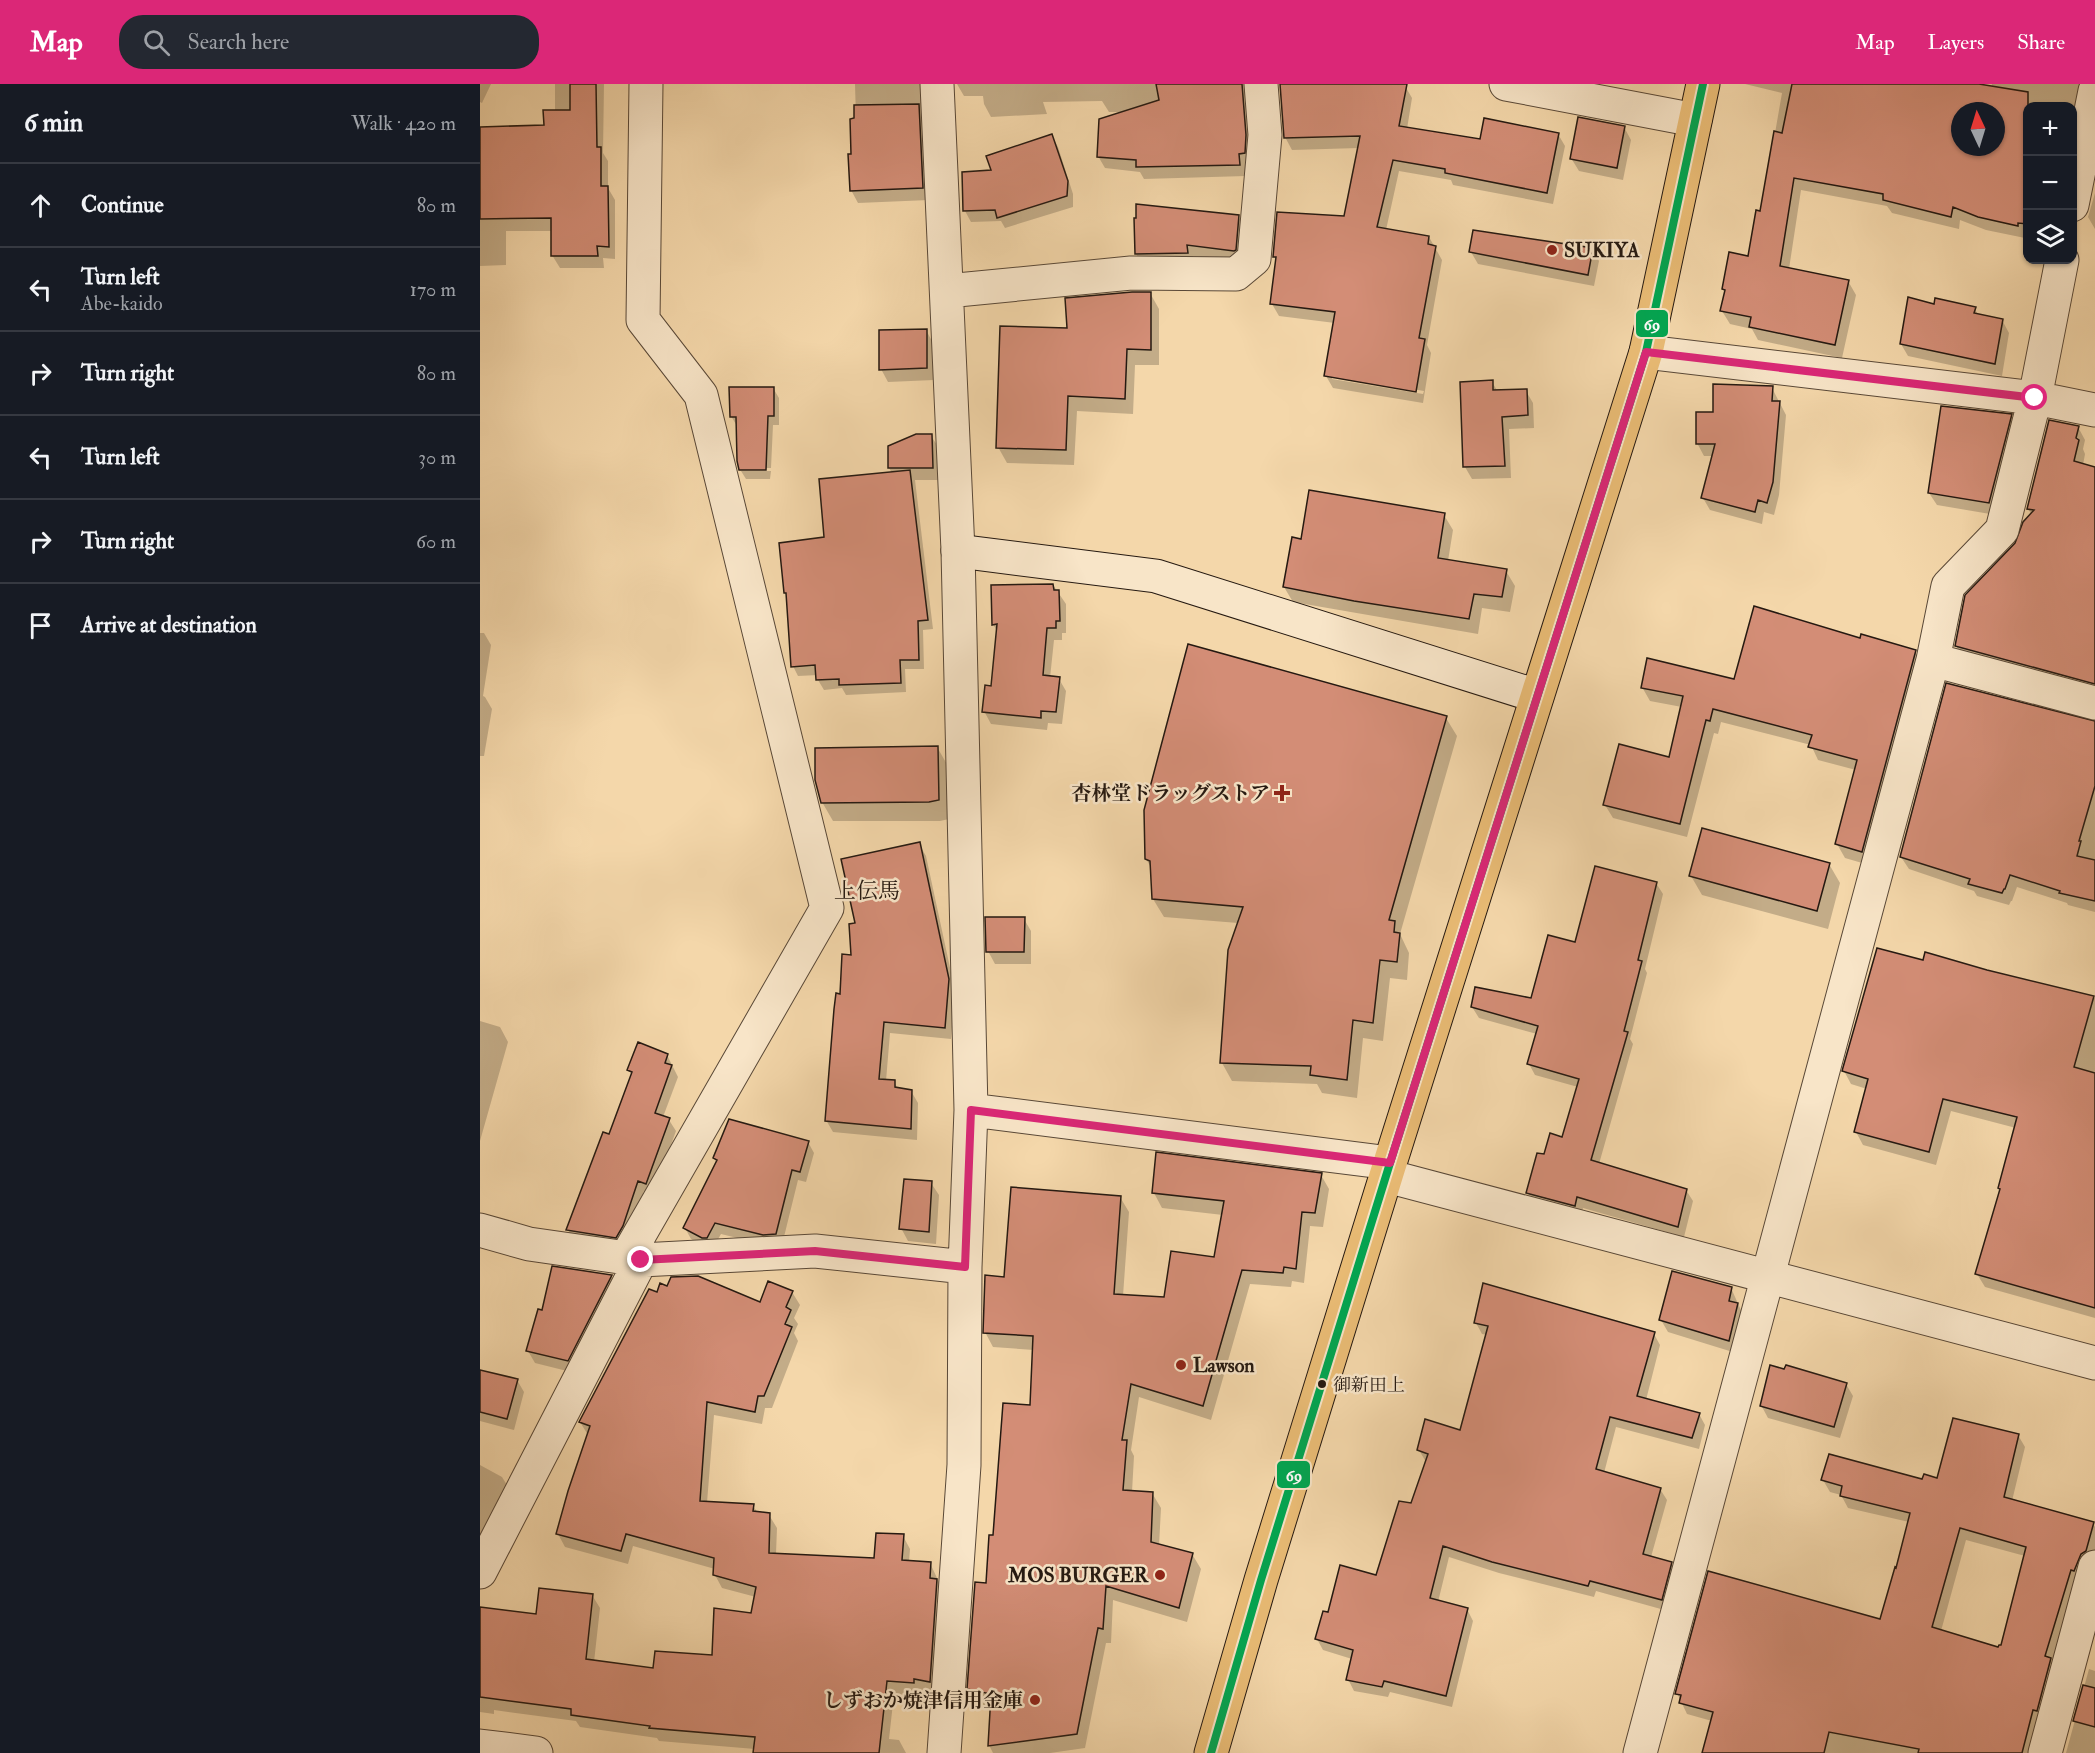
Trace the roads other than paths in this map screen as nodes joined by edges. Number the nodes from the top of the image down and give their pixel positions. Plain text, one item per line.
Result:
1 (646, 84) edge
2 (937, 84) edge
3 (1261, 84) edge
4 (1506, 84) edge
5 (1704, 84) edge
6 (2095, 91) edge
7 (1695, 120) junction
8 (2077, 185) edge
9 (2061, 264) edge
10 (947, 291) junction
11 (1646, 352) junction
12 (2035, 398) junction
13 (2095, 410) edge
14 (958, 551) junction
15 (1933, 660) junction
16 (1537, 696) junction
17 (2095, 703) edge
18 (971, 1110) junction
19 (1388, 1169) junction
20 (480, 1230) edge
21 (633, 1259) junction
22 (965, 1267) junction
23 (1767, 1277) junction
24 (2095, 1363) edge
25 (2095, 1568) edge
26 (480, 1572) edge
27 (2082, 1670) edge
28 (480, 1746) edge
29 (521, 1752) edge
30 (944, 1753) edge
31 (1211, 1753) edge
32 (1640, 1753) edge
33 (2045, 1753) edge

1 - 21 street
2 - 10 street
3 - 10 street
4 - 7 street
5 - 7 main road
6 - 8 street
7 - 11 main road
9 - 12 street
10 - 14 street
11 - 12 street
11 - 16 main road
12 - 13 street
12 - 15 street
14 - 16 street
14 - 18 street
15 - 17 street
15 - 23 street
16 - 19 main road
18 - 19 street
18 - 22 street
19 - 23 street
19 - 31 main road
20 - 21 street
21 - 22 street
21 - 26 street
22 - 30 street
23 - 24 street
23 - 32 street
25 - 27 street
27 - 33 street
28 - 29 street

